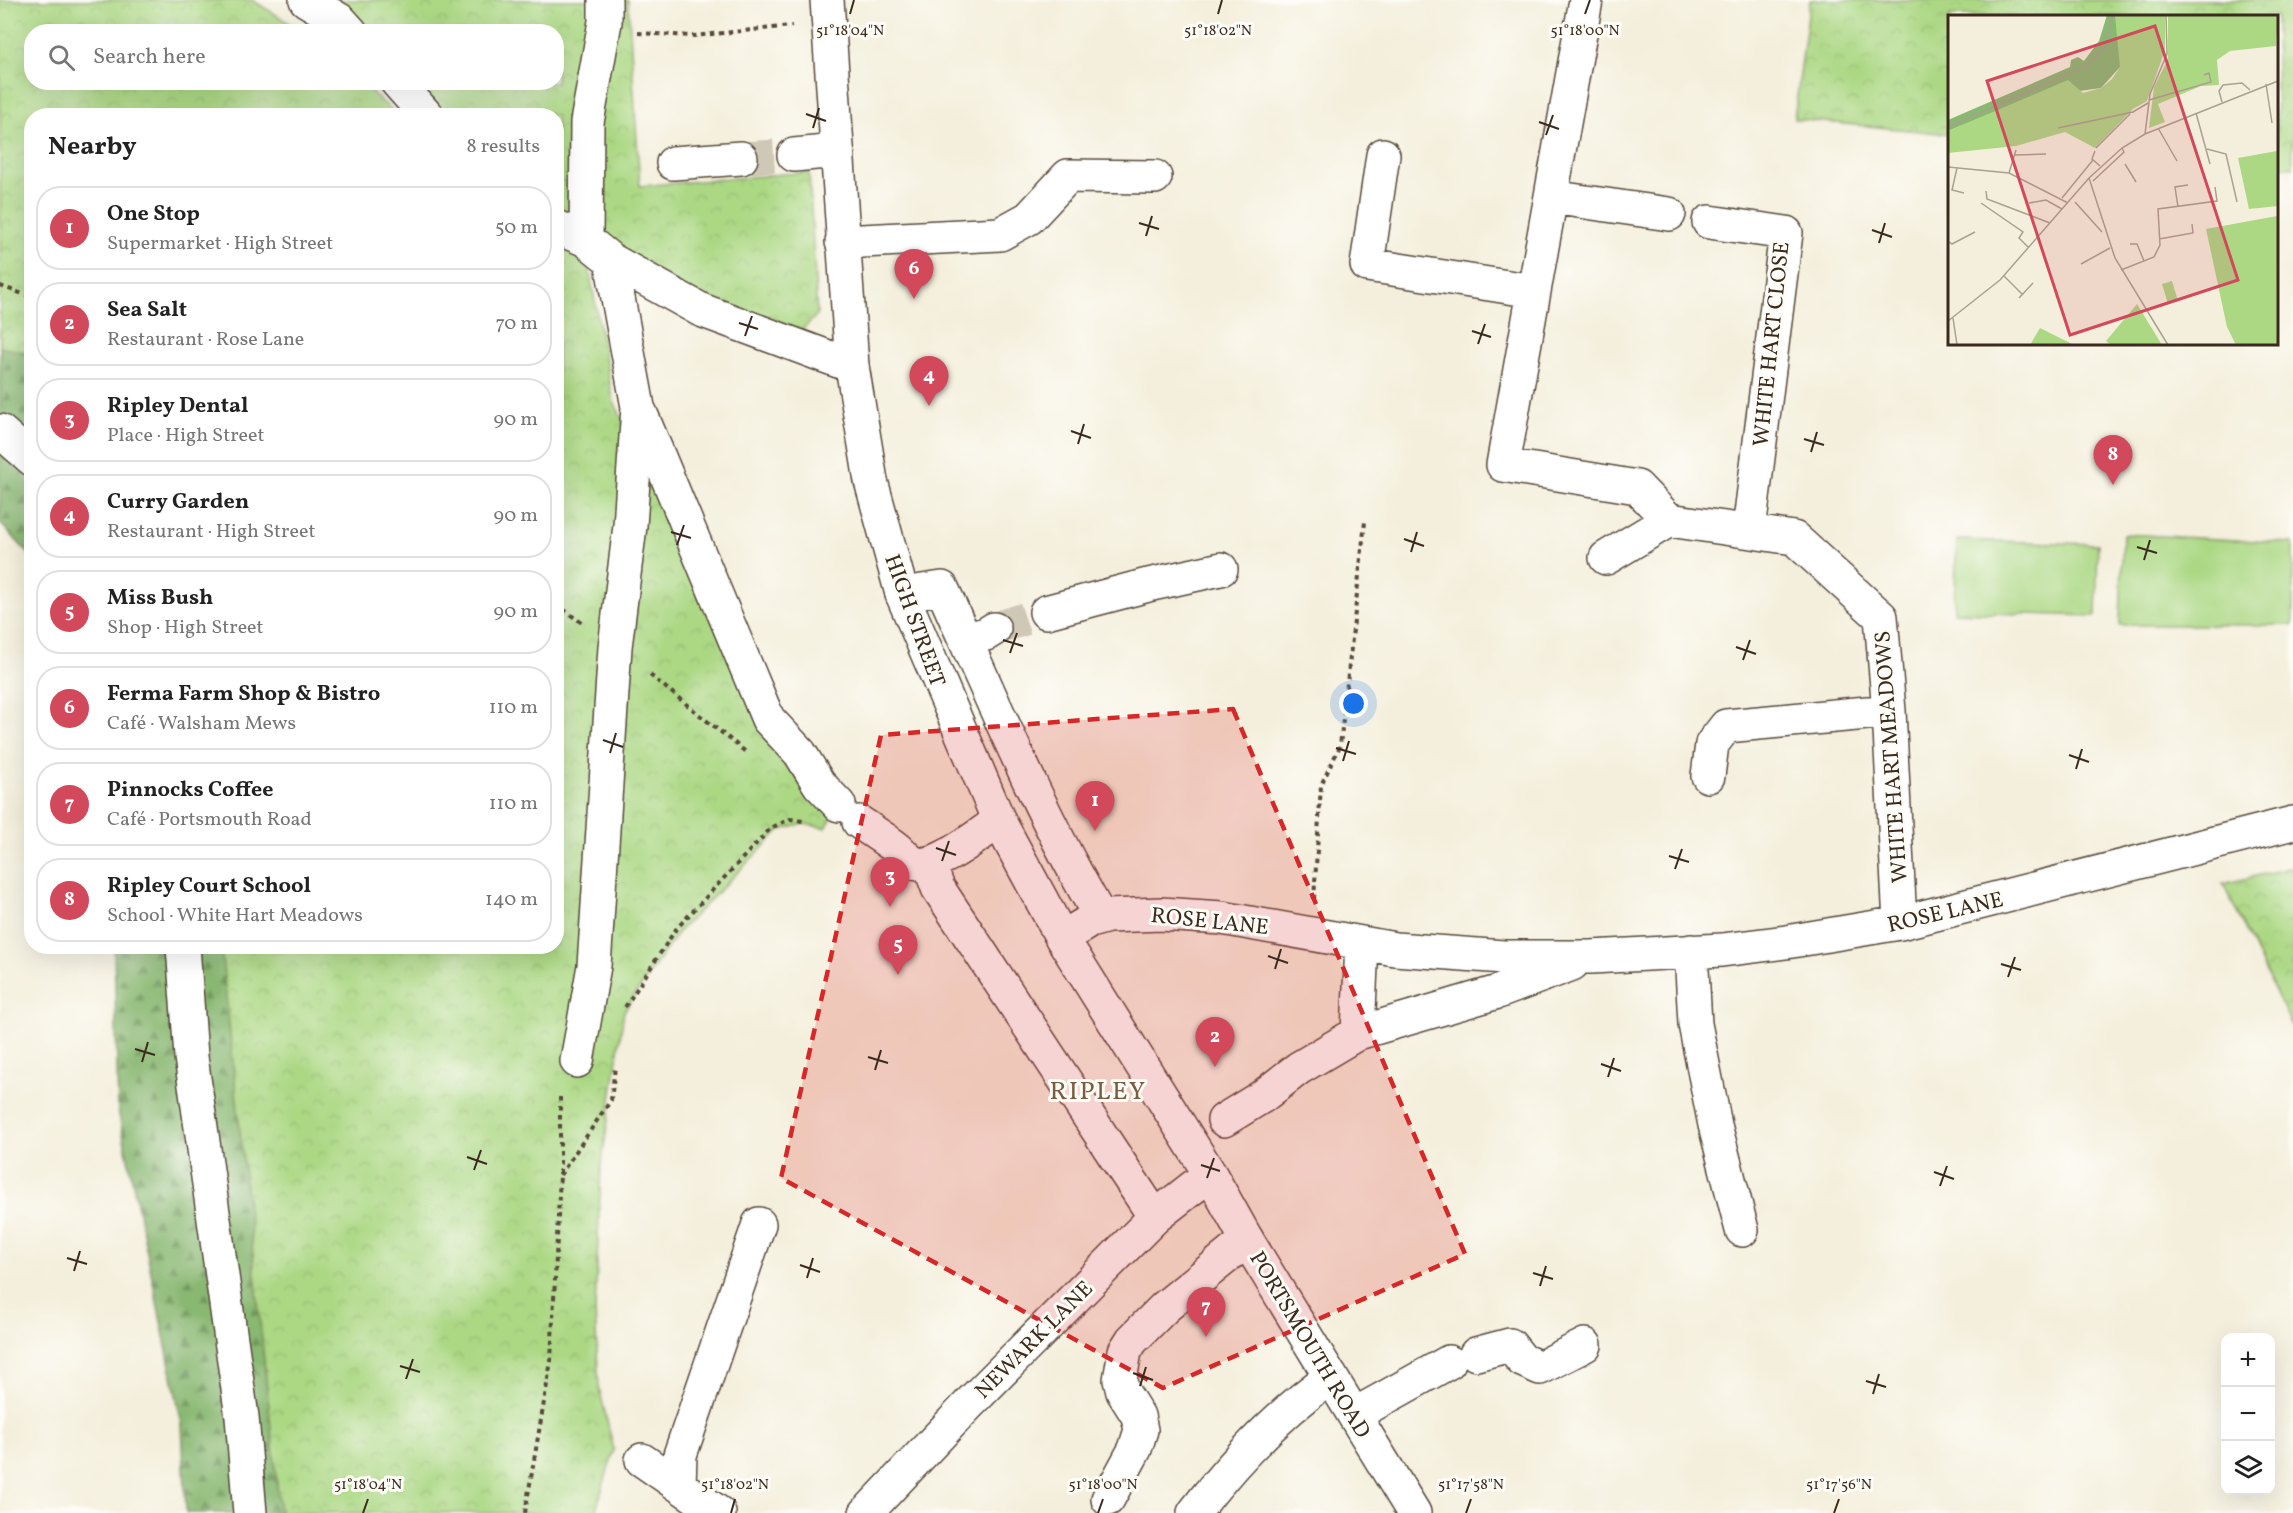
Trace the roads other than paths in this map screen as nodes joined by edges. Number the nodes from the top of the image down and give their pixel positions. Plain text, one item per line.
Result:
1 (306, 0) edge
2 (605, 0) edge
3 (1586, 0) edge
4 (828, 11) edge
5 (344, 24) edge
6 (404, 90) edge
7 (420, 108) edge
8 (837, 151) junction
9 (794, 155) tunnel mouth
10 (1383, 155) dead end
11 (741, 158) tunnel mouth
12 (673, 163) dead end
13 (1155, 177) dead end
14 (1551, 197) junction
15 (1669, 214) dead end
16 (1709, 222) dead end
17 (564, 231) edge
18 (842, 242) junction
19 (598, 250) junction
20 (1534, 291) junction
21 (852, 366) junction
22 (638, 407) junction
23 (0, 431) edge
24 (24, 452) edge
25 (1669, 520) junction
26 (1749, 530) junction
27 (1606, 558) dead end
28 (1221, 569) dead end
29 (902, 594) junction
30 (1046, 612) tunnel mouth
31 (1889, 711) junction
32 (1708, 776) dead end
33 (999, 821) junction
34 (2293, 823) edge
35 (929, 864) junction
36 (1101, 918) junction
37 (1900, 923) junction
38 (1062, 938) junction
39 (1362, 943) junction
40 (1691, 951) junction
41 (184, 954) edge
42 (1591, 957) junction
43 (1358, 1033) junction
44 (577, 1061) road end
45 (1224, 1120) dead end
46 (1210, 1174) junction
47 (1155, 1217) junction
48 (759, 1224) dead end
49 (1742, 1230) dead end
50 (1247, 1240) junction
51 (1585, 1345) dead end
52 (1331, 1377) junction
53 (1354, 1415) junction
54 (642, 1460) dead end
55 (679, 1485) junction
56 (1108, 1499) dead end
57 (250, 1513) edge
58 (719, 1513) edge
59 (866, 1513) edge
60 (1194, 1513) edge
61 (1414, 1513) edge

1 - 5 street
2 - 19 street
3 - 14 street
4 - 8 street, HIGH STREET
6 - 7 street
8 - 9 street
8 - 18 street, HIGH STREET
10 - 20 street
11 - 12 street
13 - 18 street
14 - 15 street
14 - 20 street
16 - 26 street, WHITE HART CLOSE
17 - 19 street
18 - 21 street, HIGH STREET
19 - 21 street
19 - 22 street
20 - 25 street
21 - 29 street, HIGH STREET
22 - 35 street
22 - 44 street
23 - 24 street
25 - 26 street, WHITE HART MEADOWS
25 - 27 street
26 - 31 street, WHITE HART MEADOWS
28 - 30 street
29 - 33 street, HIGH STREET
29 - 36 street
31 - 32 street
31 - 37 street, WHITE HART MEADOWS
33 - 35 street
33 - 38 street, HIGH STREET
34 - 37 street, ROSE LANE
35 - 47 street
36 - 38 street, ROSE LANE
36 - 39 street, ROSE LANE
37 - 40 street, ROSE LANE
38 - 46 street, HIGH STREET
39 - 42 street, ROSE LANE
39 - 43 street
40 - 42 street, ROSE LANE
40 - 49 street
41 - 57 street
42 - 43 street, ROSE LANE
43 - 45 street, ROSE LANE
46 - 47 street, NEWARK LANE
46 - 50 street, PORTSMOUTH ROAD
47 - 59 street, NEWARK LANE
48 - 55 street
50 - 52 street, PORTSMOUTH ROAD
50 - 56 street
51 - 53 street
52 - 53 street, PORTSMOUTH ROAD
52 - 60 street
53 - 61 street, PORTSMOUTH ROAD
54 - 55 street
55 - 58 street

